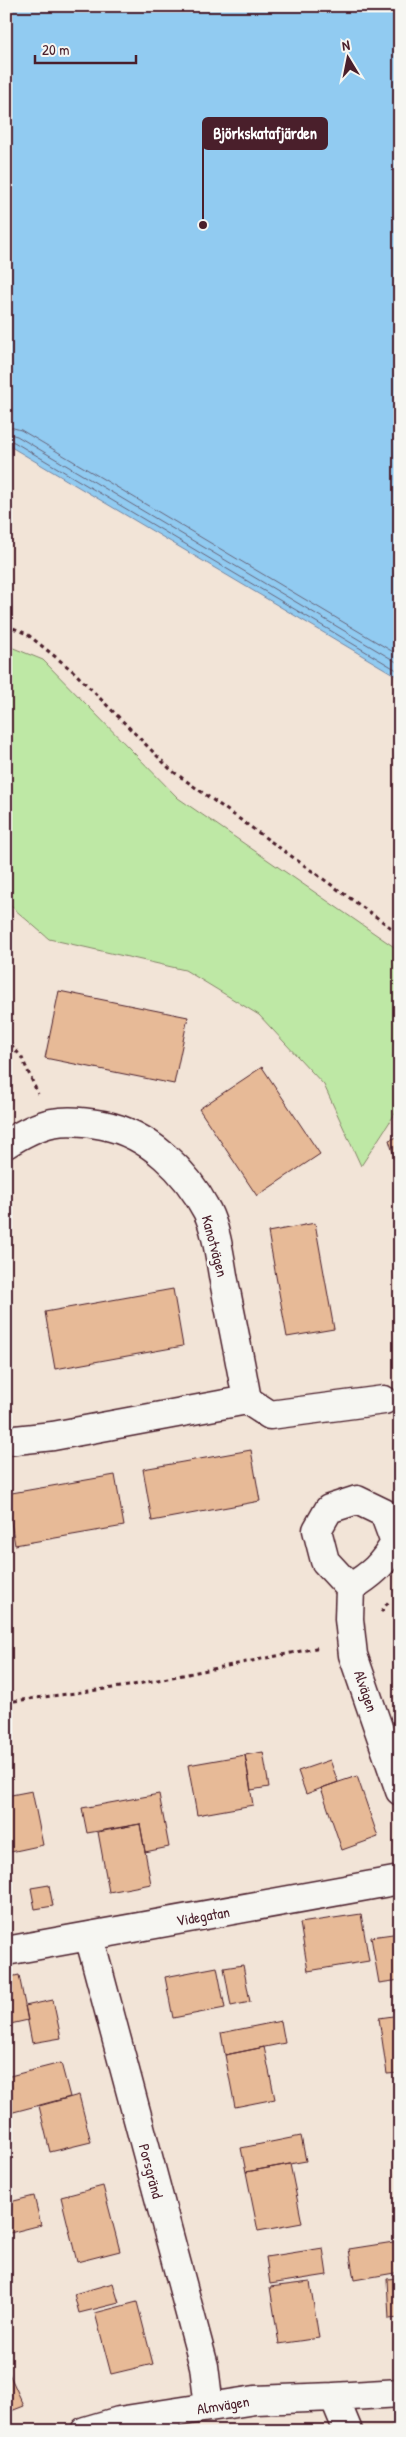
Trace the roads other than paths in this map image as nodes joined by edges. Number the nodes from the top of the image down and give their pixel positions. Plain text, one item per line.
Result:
1 (6, 1144) edge
2 (247, 1400) junction
3 (384, 1400) dead end
4 (7, 1437) edge
5 (350, 1588) dead end
6 (400, 1791) edge
7 (400, 1880) edge
8 (89, 1936) junction
9 (6, 1951) edge
10 (400, 2393) edge
11 (334, 2397) junction
12 (209, 2407) junction
13 (85, 2431) edge
14 (348, 2431) edge

1 - 2 street, Kanotvägen
2 - 3 street
2 - 4 street
5 - 6 street, Alvägen
7 - 8 street, Videgatan
8 - 9 street, Videgatan
8 - 12 street, Porsgränd
10 - 11 street
11 - 12 street, Almvägen
11 - 14 street
12 - 13 street, Almvägen

